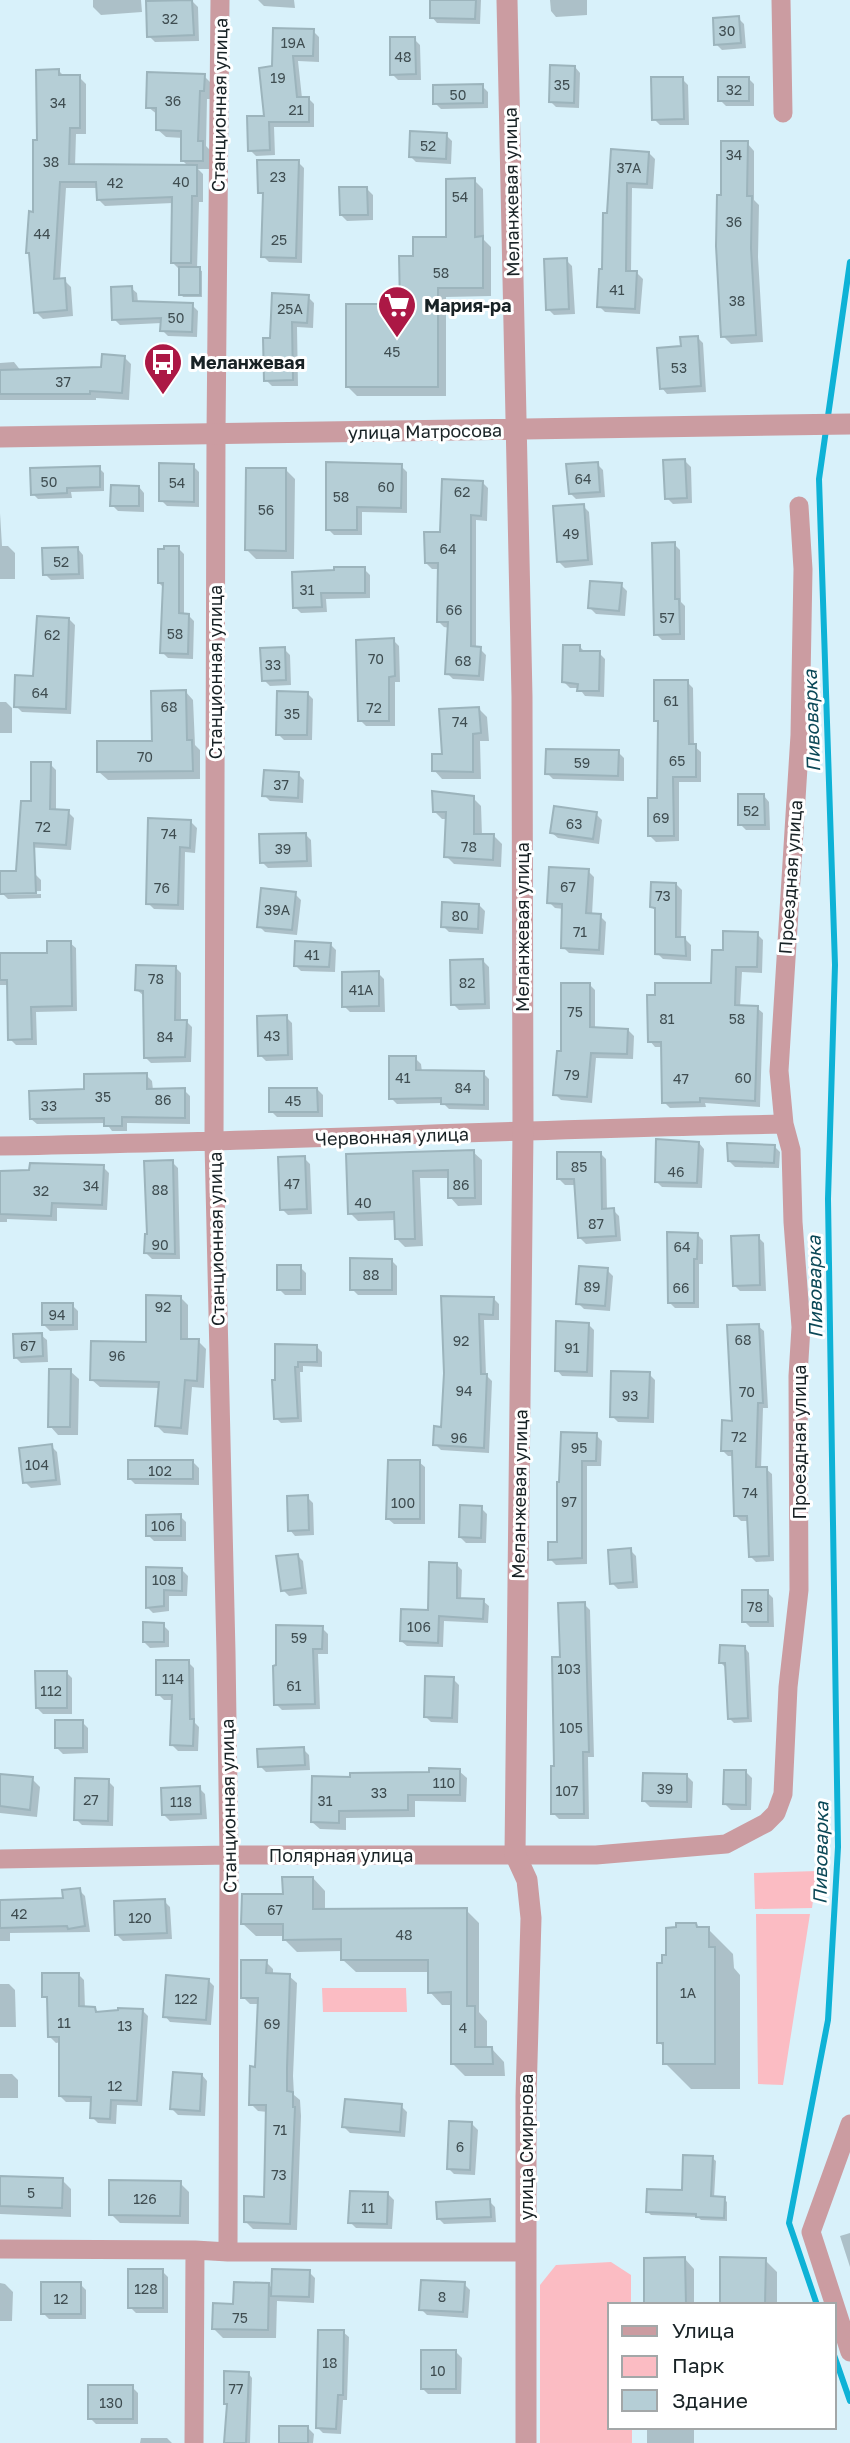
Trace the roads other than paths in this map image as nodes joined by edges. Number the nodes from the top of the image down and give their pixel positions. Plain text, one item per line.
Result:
1 (220, 0) edge
2 (507, 0) edge
3 (782, 0) edge
4 (783, 113) dead end
5 (850, 424) edge
6 (516, 429) junction
7 (216, 434) junction
8 (0, 437) edge
9 (799, 506) dead end
10 (783, 1124) junction
11 (523, 1131) junction
12 (214, 1143) junction
13 (0, 1146) edge
14 (515, 1854) junction
15 (229, 1855) junction
16 (0, 1859) edge
17 (850, 2124) edge
18 (0, 2249) edge
19 (195, 2250) junction
20 (228, 2252) junction
21 (525, 2252) junction
22 (834, 2303) edge
23 (836, 2309) edge
24 (850, 2352) edge
25 (194, 2443) edge
26 (526, 2443) edge

1 - 7 street, Станционная улица
2 - 6 street, Меланжевая улица
3 - 4 street
5 - 6 street, улица Матросова
6 - 7 street, улица Матросова
6 - 11 street, Меланжевая улица
7 - 8 street, улица Матросова
7 - 12 street, Станционная улица
9 - 10 street, Проездная улица
10 - 11 street, Червонная улица
10 - 14 street, Проездная улица
11 - 12 street, Червонная улица
11 - 14 street, Меланжевая улица
12 - 13 street, Червонная улица
12 - 15 street, Станционная улица
14 - 15 street, Полярная улица
14 - 21 street, улица Смирнова
15 - 16 street, Полярная улица
15 - 20 street, Станционная улица
17 - 22 street
18 - 19 street
19 - 20 street
19 - 25 street
20 - 21 street
21 - 26 street, улица Смирнова
23 - 24 street

